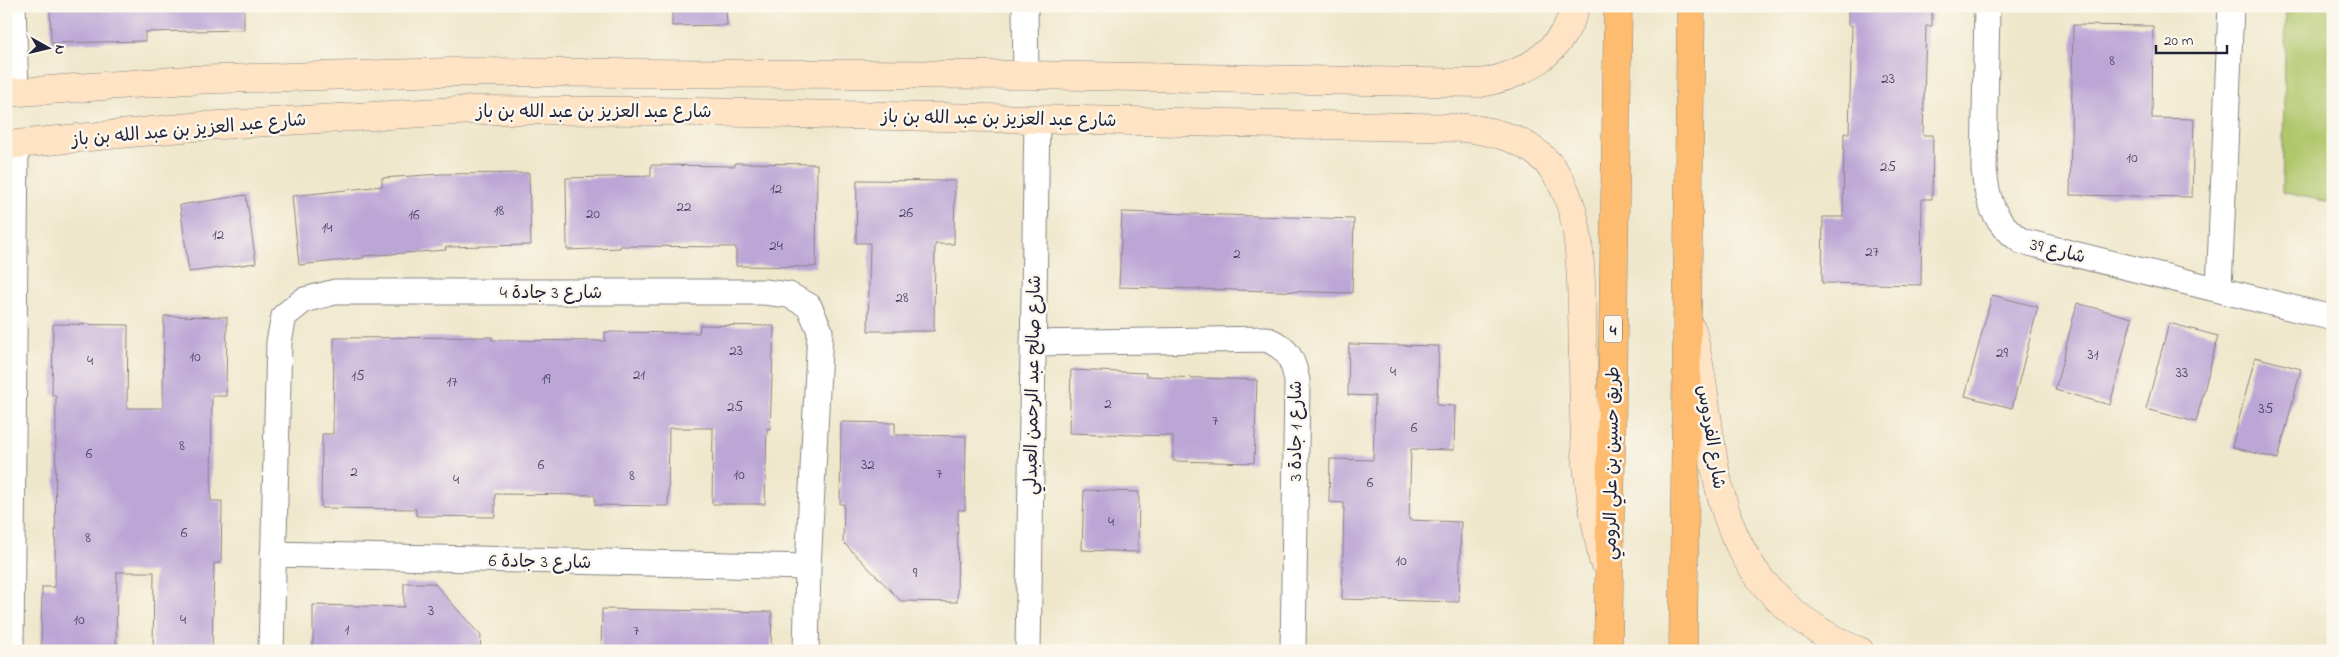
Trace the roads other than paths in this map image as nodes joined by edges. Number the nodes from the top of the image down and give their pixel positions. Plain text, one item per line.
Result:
1 (13, 6) edge
2 (1025, 6) edge
3 (1576, 6) edge
4 (1618, 6) edge
5 (1691, 6) edge
6 (1988, 6) edge
7 (2230, 6) edge
8 (595, 71) junction
9 (450, 72) junction
10 (1026, 74) junction
11 (11, 92) edge
12 (474, 110) junction
13 (1036, 119) junction
14 (304, 120) junction
15 (11, 145) edge
16 (2219, 289) junction
17 (1688, 312) junction
18 (2333, 318) edge
19 (10, 325) edge
20 (1033, 343) junction
21 (273, 554) junction
22 (808, 567) junction
23 (1609, 589) junction
24 (11, 651) edge
25 (271, 651) edge
26 (806, 651) edge
27 (1028, 651) edge
28 (1293, 651) edge
29 (1608, 651) edge
30 (1683, 651) edge
31 (1860, 651) edge

1 - 11 street
2 - 10 street
3 - 10 street
4 - 23 highway, طريق حسين بن علي الرومي / 4
5 - 17 highway
6 - 16 street, شارع 39
7 - 16 street
8 - 9 street
8 - 10 street
8 - 12 street
9 - 11 street
9 - 14 street
12 - 13 street, شارع عبد العزيز بن عبد الله بن باز
12 - 14 street, شارع عبد العزيز بن عبد الله بن باز
13 - 20 street, شارع صالح عبد الرحمن العبدلي
13 - 23 street, شارع عبد العزيز بن عبد الله بن باز
14 - 15 street, شارع عبد العزيز بن عبد الله بن باز
15 - 19 street
16 - 18 street, شارع 39
17 - 30 highway
17 - 31 street, شارع الفردوس
19 - 24 street
20 - 27 street, شارع صالح عبد الرحمن العبدلي
20 - 28 street, شارع 1 جادة 3
21 - 22 street, شارع 3 جادة 6
21 - 22 street, شارع 3 جادة 4
21 - 25 street, شارع 3 جادة 4
22 - 26 street, شارع 3 جادة 4
23 - 29 highway, طريق حسين بن علي الرومي / 4

